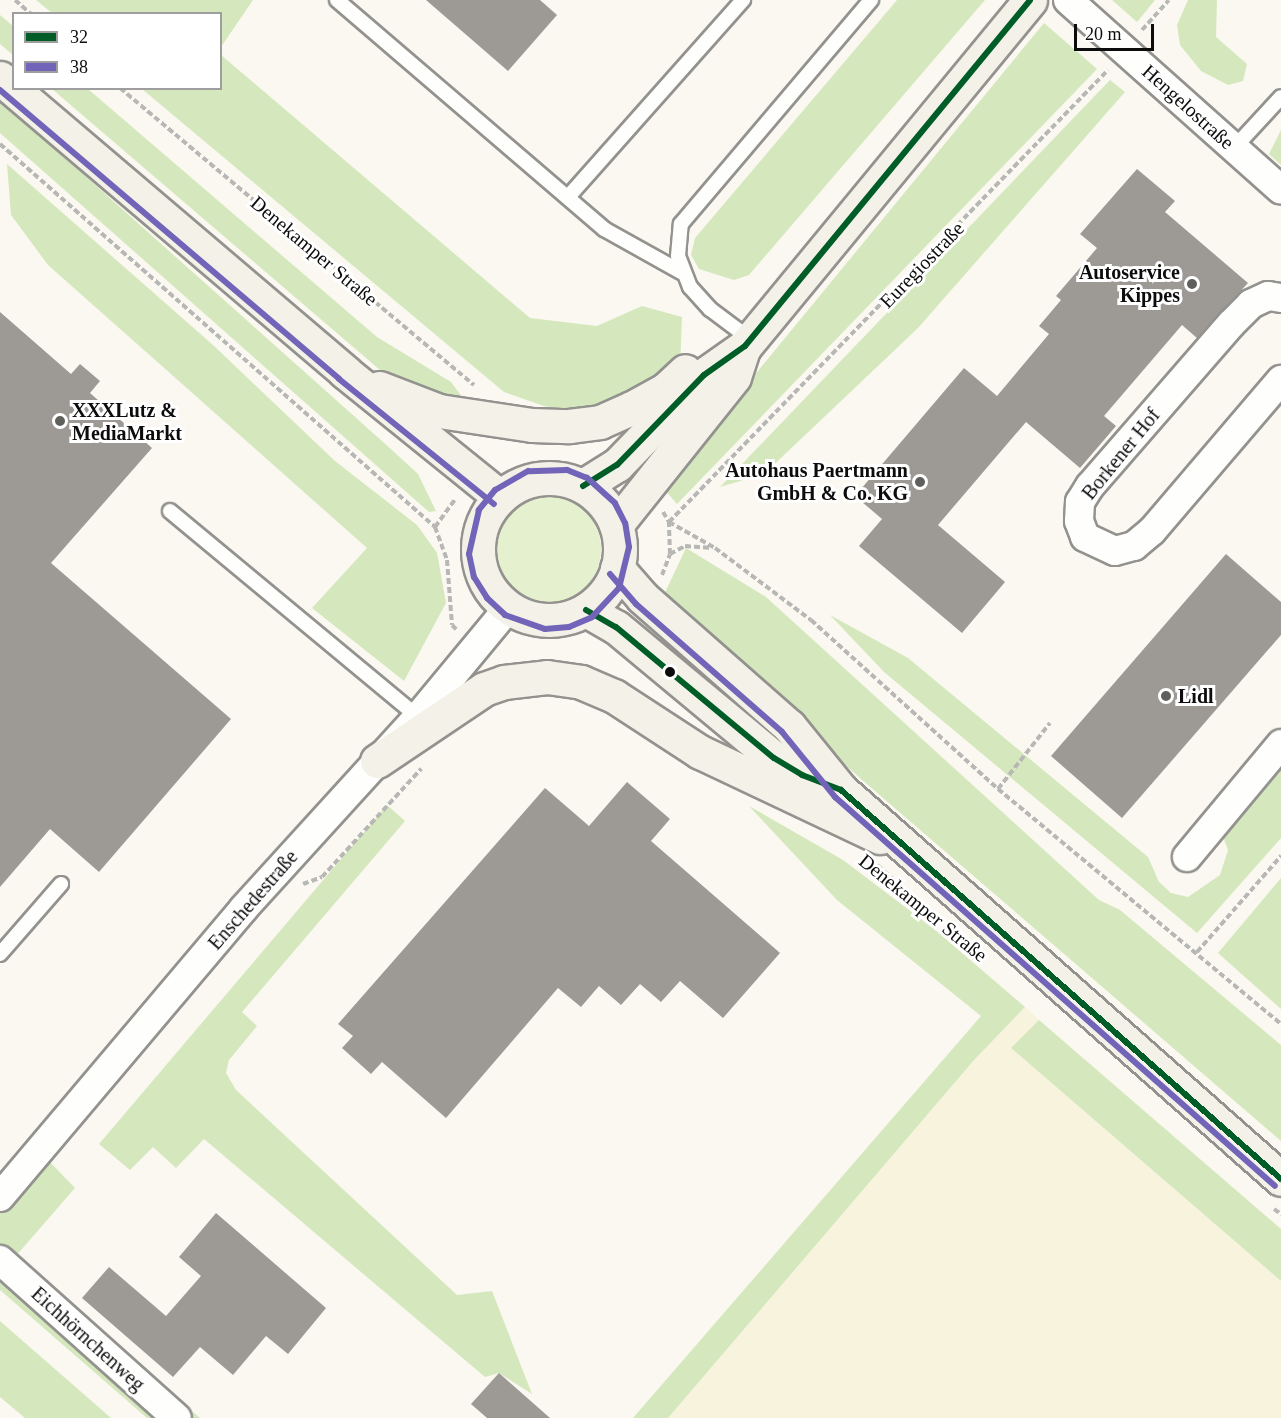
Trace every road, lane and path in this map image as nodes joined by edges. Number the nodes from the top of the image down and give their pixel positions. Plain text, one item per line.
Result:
1 (15, 0) edge
2 (337, 0) edge
3 (743, 0) edge
4 (871, 0) edge
5 (1030, 0) edge
6 (1068, 0) edge
7 (1168, 0) edge
8 (29, 12) edge
9 (1125, 50) junction
10 (0, 78) edge
11 (12, 88) edge
12 (14, 90) edge
13 (122, 90) edge
14 (1281, 97) edge
15 (0, 144) edge
16 (1234, 148) junction
17 (1281, 190) edge
18 (568, 197) junction
19 (681, 272) junction
20 (1281, 298) edge
21 (747, 342) junction
22 (345, 372) junction
23 (1281, 380) edge
24 (497, 420) junction
25 (471, 476) junction
26 (583, 486) junction
27 (642, 488) junction
28 (500, 497) junction
29 (170, 511) dead end
30 (669, 522) junction
31 (616, 525) junction
32 (435, 527) junction
33 (716, 548) junction
34 (670, 554) junction
35 (617, 568) junction
36 (642, 597) junction
37 (509, 608) junction
38 (586, 610) junction
39 (476, 646) junction
40 (418, 717) junction
41 (1050, 723) dead end
42 (1281, 744) edge
43 (430, 760) dead end
44 (377, 761) junction
45 (998, 789) junction
46 (841, 790) junction
47 (902, 846) junction
48 (1281, 855) edge
49 (1186, 857) dead end
50 (869, 859) dead end
51 (61, 884) dead end
52 (300, 886) dead end
53 (914, 898) dead end
54 (1197, 952) junction
55 (0, 954) edge
56 (1281, 1024) edge
57 (2, 1189) edge
58 (1276, 1193) edge
59 (1281, 1214) edge
60 (0, 1260) edge
61 (177, 1418) edge

1 - 8 path
2 - 18 lane
3 - 18 lane
4 - 19 lane
5 - 21 main road
6 - 9 street, Hengelostraße
7 - 9 path, Euregiostraße
9 - 16 street, Hengelostraße
9 - 30 path, Euregiostraße
10 - 11 main road
12 - 22 main road
13 - 24 path, Denekamper Straße
14 - 16 lane
15 - 32 path
16 - 17 street, Hengelostraße
18 - 19 lane
19 - 21 lane
20 - 23 street, Borkener Hof
21 - 24 main road
21 - 26 main road
21 - 27 main road
22 - 24 main road
22 - 25 main road
25 - 28 main road
25 - 32 path
26 - 28 main road
26 - 31 main road
27 - 30 path
27 - 31 main road
28 - 37 main road
29 - 40 lane
30 - 33 path
30 - 34 path
31 - 35 main road
32 - 39 path
33 - 34 path
33 - 45 path
34 - 36 path
35 - 36 main road, Denekamper Straße
35 - 38 main road
36 - 46 main road, Denekamper Straße
37 - 38 main road
37 - 39 street, Enschedestraße
38 - 46 main road, Denekamper Straße
39 - 40 street, Enschedestraße
40 - 44 street, Enschedestraße
41 - 45 path
42 - 49 street
43 - 52 path
44 - 47 main road
44 - 57 street, Enschedestraße
45 - 54 path
46 - 47 main road, Denekamper Straße
47 - 58 main road, Denekamper Straße
48 - 54 path
50 - 53 path, Denekamper Straße
51 - 55 lane
54 - 56 path
58 - 59 path
60 - 61 street, Eichhörnchenweg

